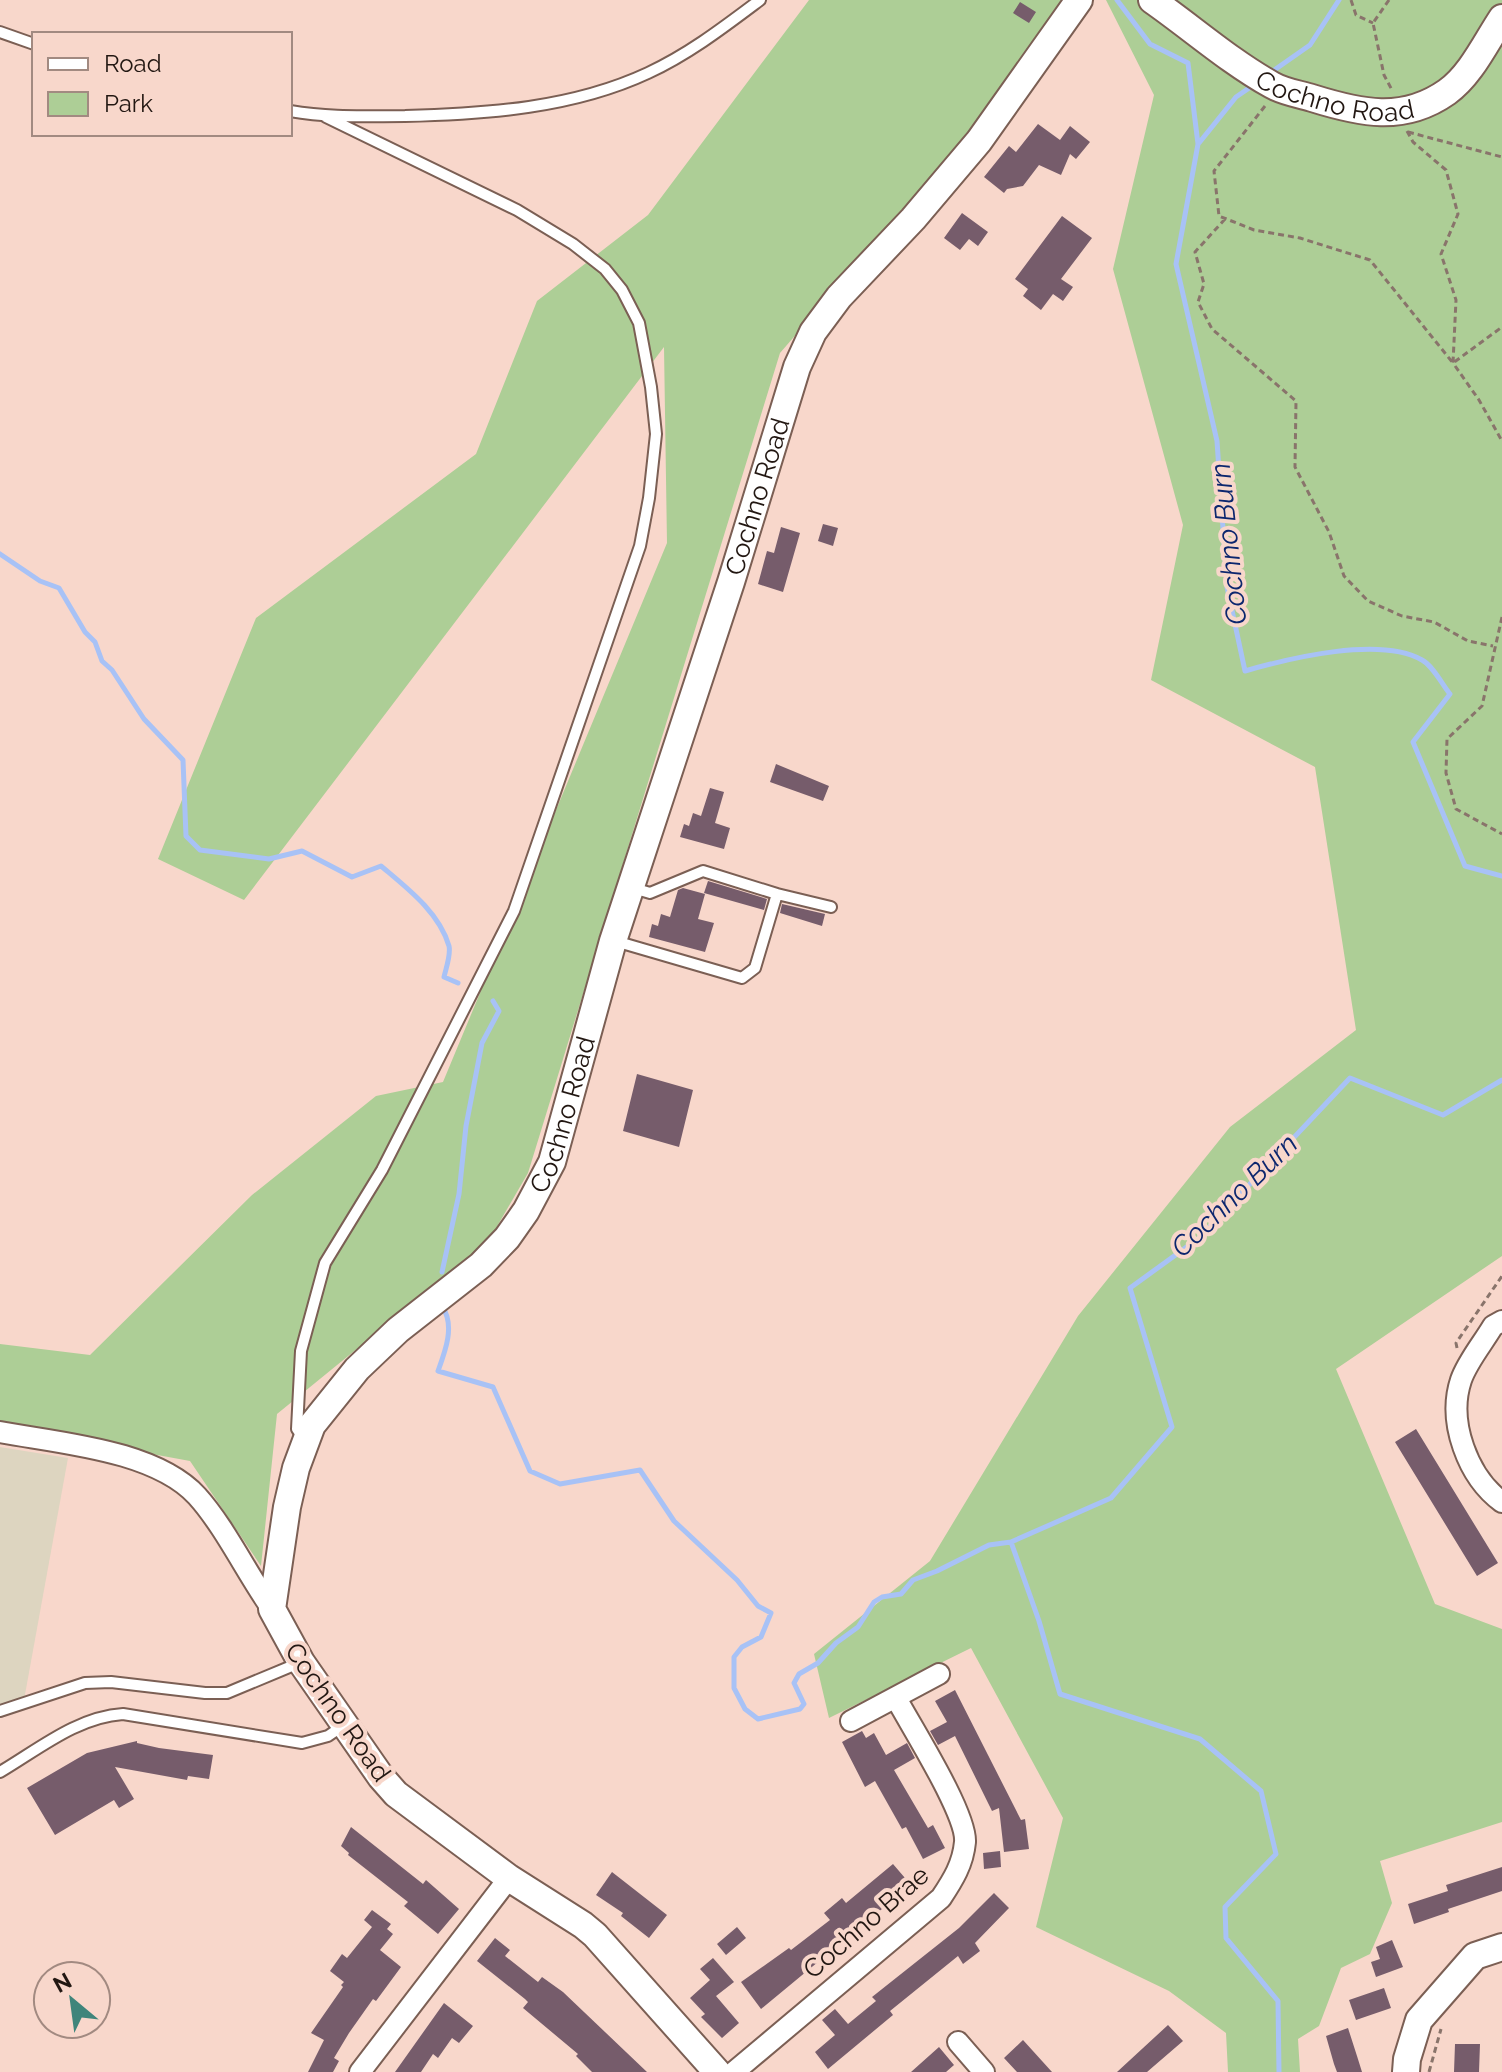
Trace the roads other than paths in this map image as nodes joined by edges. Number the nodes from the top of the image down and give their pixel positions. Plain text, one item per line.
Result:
1 (760, 0) edge
2 (1079, 0) edge
3 (1152, 0) edge
4 (1502, 18) edge
5 (0, 32) edge
6 (32, 43) edge
7 (292, 111) edge
8 (326, 117) junction
9 (631, 887) junction
10 (777, 894) junction
11 (831, 907) dead end
12 (613, 941) junction
13 (1502, 1321) edge
14 (0, 1432) edge
15 (305, 1441) junction
16 (1502, 1502) edge
17 (272, 1609) junction
18 (301, 1662) junction
19 (939, 1674) dead end
20 (896, 1698) junction
21 (0, 1711) edge
22 (851, 1721) dead end
23 (344, 1725) junction
24 (0, 1772) edge
25 (509, 1878) junction
26 (1502, 1947) edge
27 (958, 2042) dead end
28 (360, 2072) edge
29 (717, 2072) edge
30 (734, 2072) edge
31 (984, 2072) edge
32 (1406, 2072) edge

1 - 8 lane
2 - 9 street, Cochno Road
3 - 4 street, Cochno Road
5 - 6 lane
7 - 8 lane
8 - 15 lane
9 - 10 lane
9 - 12 street, Cochno Road
10 - 11 lane
10 - 12 lane
12 - 15 street, Cochno Road
13 - 16 street
14 - 17 street
15 - 17 street, Cochno Road
17 - 18 street, Cochno Road
18 - 21 lane
18 - 23 street, Cochno Road
19 - 20 street
20 - 22 street
20 - 30 street, Cochno Brae
23 - 24 lane
23 - 25 street, Cochno Road
25 - 28 street
25 - 29 street, Cochno Road
26 - 32 street
27 - 31 street

